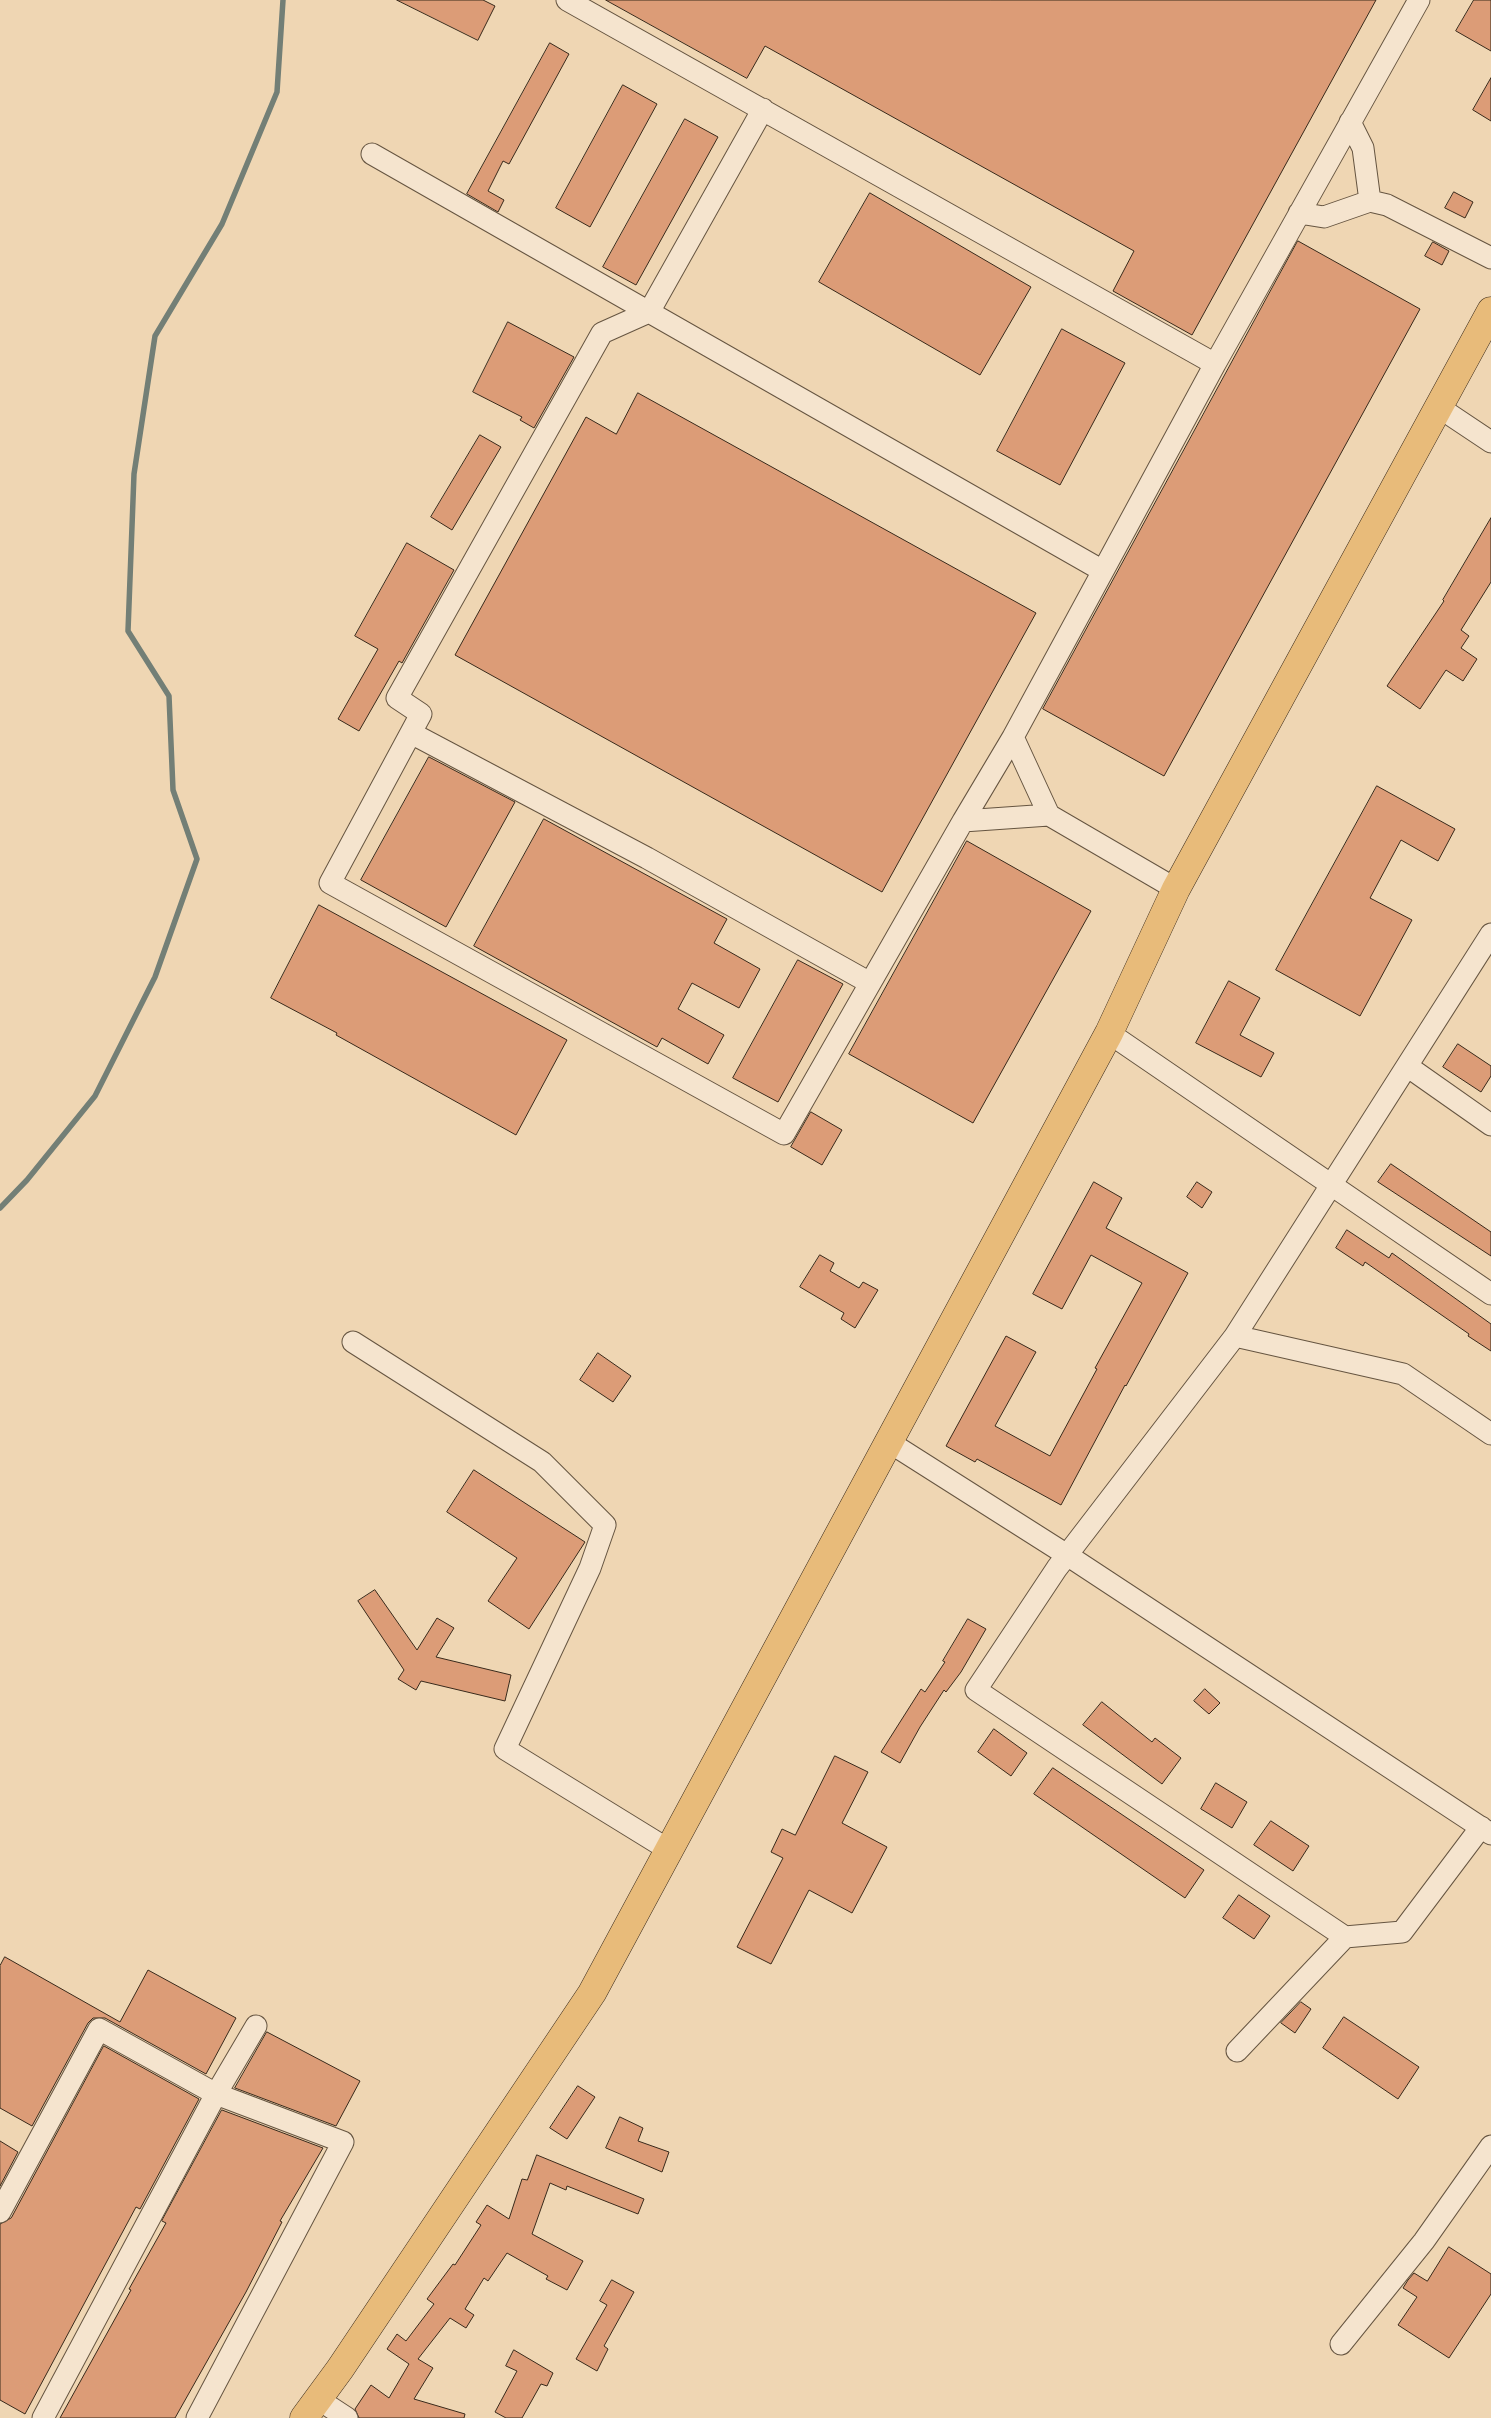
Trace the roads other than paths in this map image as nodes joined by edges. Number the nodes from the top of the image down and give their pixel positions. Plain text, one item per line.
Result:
1 (567, 0) edge
2 (1419, 0) edge
3 (763, 109) junction
4 (1350, 122) junction
5 (372, 154) dead end
6 (1370, 201) junction
7 (1299, 214) junction
8 (1491, 258) edge
9 (1491, 311) edge
10 (649, 312) junction
11 (1215, 364) junction
12 (1440, 408) junction
13 (1491, 442) edge
14 (1103, 571) junction
15 (411, 733) junction
16 (1013, 736) junction
17 (1048, 815) junction
18 (963, 821) junction
19 (1176, 889) junction
20 (1488, 945) edge
21 (870, 983) junction
22 (1109, 1033) junction
23 (1407, 1066) junction
24 (1491, 1125) edge
25 (1330, 1184) junction
26 (1491, 1294) edge
27 (1235, 1336) junction
28 (354, 1342) dead end
29 (1491, 1434) edge
30 (888, 1442) junction
31 (1067, 1555) junction
32 (1486, 1831) edge
33 (669, 1850) junction
34 (1345, 1937) junction
35 (256, 2026) dead end
36 (1237, 2051) dead end
37 (216, 2094) junction
38 (1491, 2146) edge
39 (0, 2212) edge
40 (1342, 2344) dead end
41 (311, 2409) edge
42 (43, 2418) edge
43 (197, 2418) edge
44 (347, 2418) edge

1 - 3 street
2 - 4 street
3 - 10 street
3 - 11 street
4 - 6 street
4 - 7 street
5 - 10 street
6 - 7 street
6 - 8 street
7 - 11 street
9 - 12 highway
10 - 14 street
10 - 15 street
11 - 14 street
12 - 13 street
12 - 19 highway
14 - 16 street
15 - 21 street
15 - 21 street
16 - 17 street
16 - 18 street
17 - 18 street
17 - 19 street
18 - 21 street
19 - 22 highway
20 - 23 street
22 - 25 street
22 - 30 highway
23 - 24 street
23 - 25 street
25 - 26 street
25 - 27 street
27 - 29 street
27 - 31 street
28 - 33 street
30 - 31 street
30 - 33 highway
31 - 32 street
31 - 34 street
32 - 34 street
33 - 41 highway
34 - 36 street
35 - 37 street
37 - 39 street
37 - 42 street
37 - 43 street
38 - 40 street
41 - 44 street

